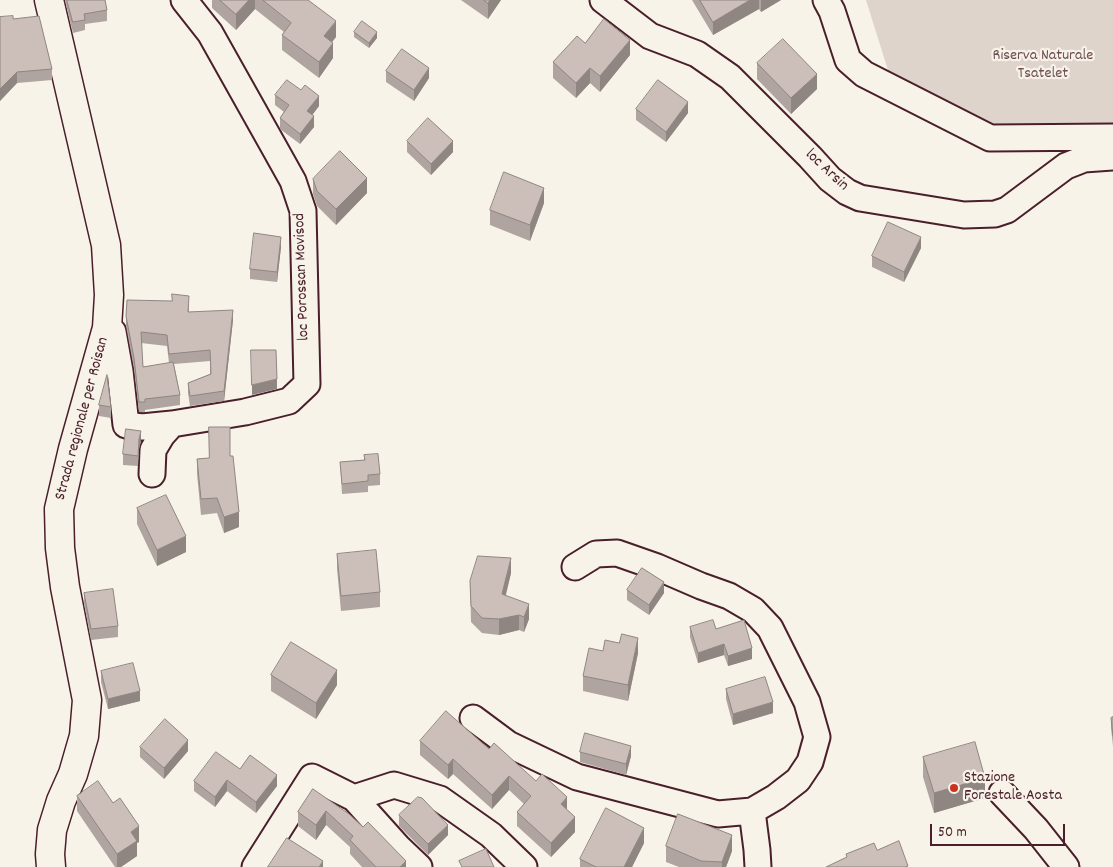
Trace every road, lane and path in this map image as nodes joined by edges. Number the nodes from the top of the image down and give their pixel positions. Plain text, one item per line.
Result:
1 (49, 0) edge
2 (184, 0) edge
3 (602, 0) edge
4 (826, 0) edge
5 (1113, 137) edge
6 (1113, 156) edge
7 (107, 328) junction
8 (172, 424) junction
9 (152, 474) dead end
10 (575, 567) dead end
11 (473, 718) dead end
12 (1002, 793) dead end
13 (354, 798) junction
14 (752, 811) junction
15 (51, 867) edge
16 (255, 867) edge
17 (419, 867) edge
18 (524, 867) edge
19 (758, 867) edge
20 (1066, 867) edge

1 - 7 main road, Strada regionale per Roisan
2 - 8 street, loc Porossan Movisod
3 - 6 street, loc Arsin
4 - 5 street
7 - 8 street, loc Porossan Movisod
7 - 15 main road, Strada regionale per Roisan
8 - 9 street
10 - 14 street
11 - 14 street
12 - 20 street
13 - 16 street
13 - 17 street
13 - 18 street
14 - 19 street

